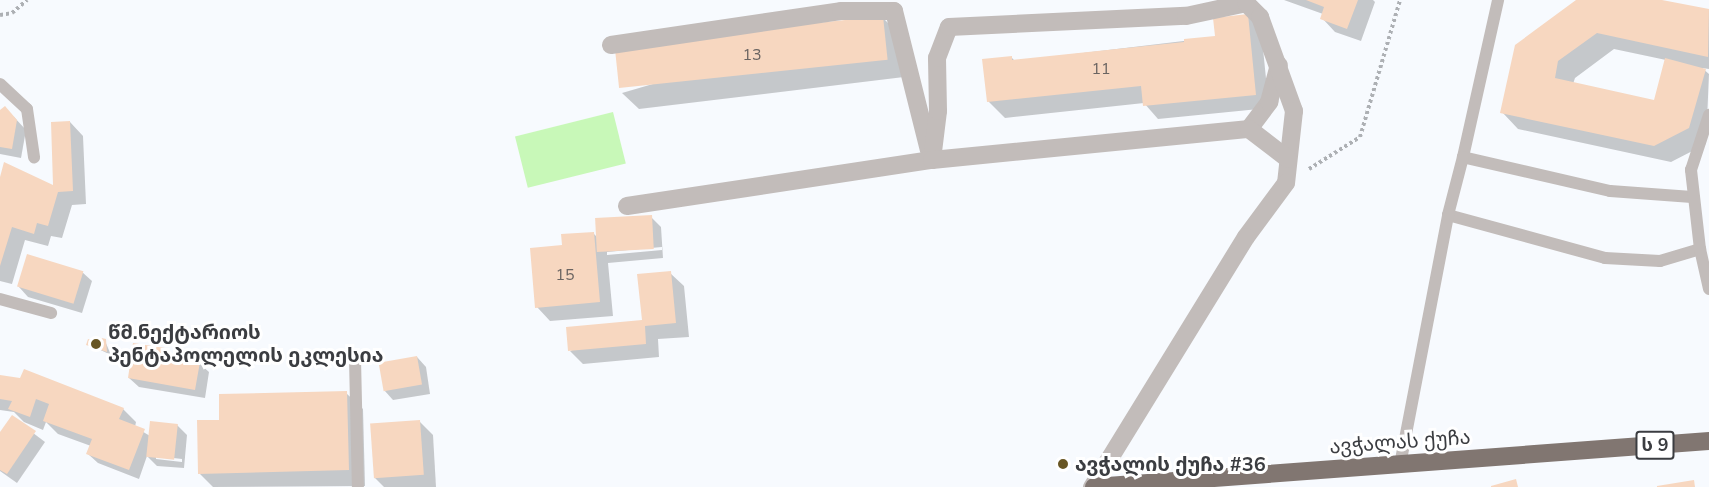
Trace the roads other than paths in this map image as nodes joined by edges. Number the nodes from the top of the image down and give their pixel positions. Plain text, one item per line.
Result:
1 (1498, 0) edge
2 (1245, 1) edge
3 (610, 45) dead end
4 (1279, 65) junction
5 (0, 84) edge
6 (1709, 115) edge
7 (1250, 129) junction
8 (34, 157) dead end
9 (1463, 157) junction
10 (1288, 159) junction
11 (932, 160) junction
12 (1692, 196) junction
13 (627, 206) dead end
14 (1448, 215) junction
15 (1700, 249) junction
16 (1709, 289) edge
17 (0, 299) edge
18 (51, 314) dead end
19 (355, 359) dead end
20 (1709, 441) edge
21 (1400, 465) junction
22 (358, 487) edge
23 (1093, 487) edge

1 - 9 lane
2 - 4 street
2 - 11 street
3 - 11 street
4 - 7 street
4 - 10 street
5 - 8 lane
6 - 12 lane
7 - 10 street
7 - 11 street
9 - 12 lane
9 - 14 lane
10 - 23 street
11 - 13 street
12 - 15 lane
14 - 15 lane
14 - 21 lane
15 - 16 lane
17 - 18 lane
19 - 22 lane
20 - 21 highway, ავჭალას ქუჩა / ს 9
21 - 23 highway, ავჭალას ქუჩა / ს 9

